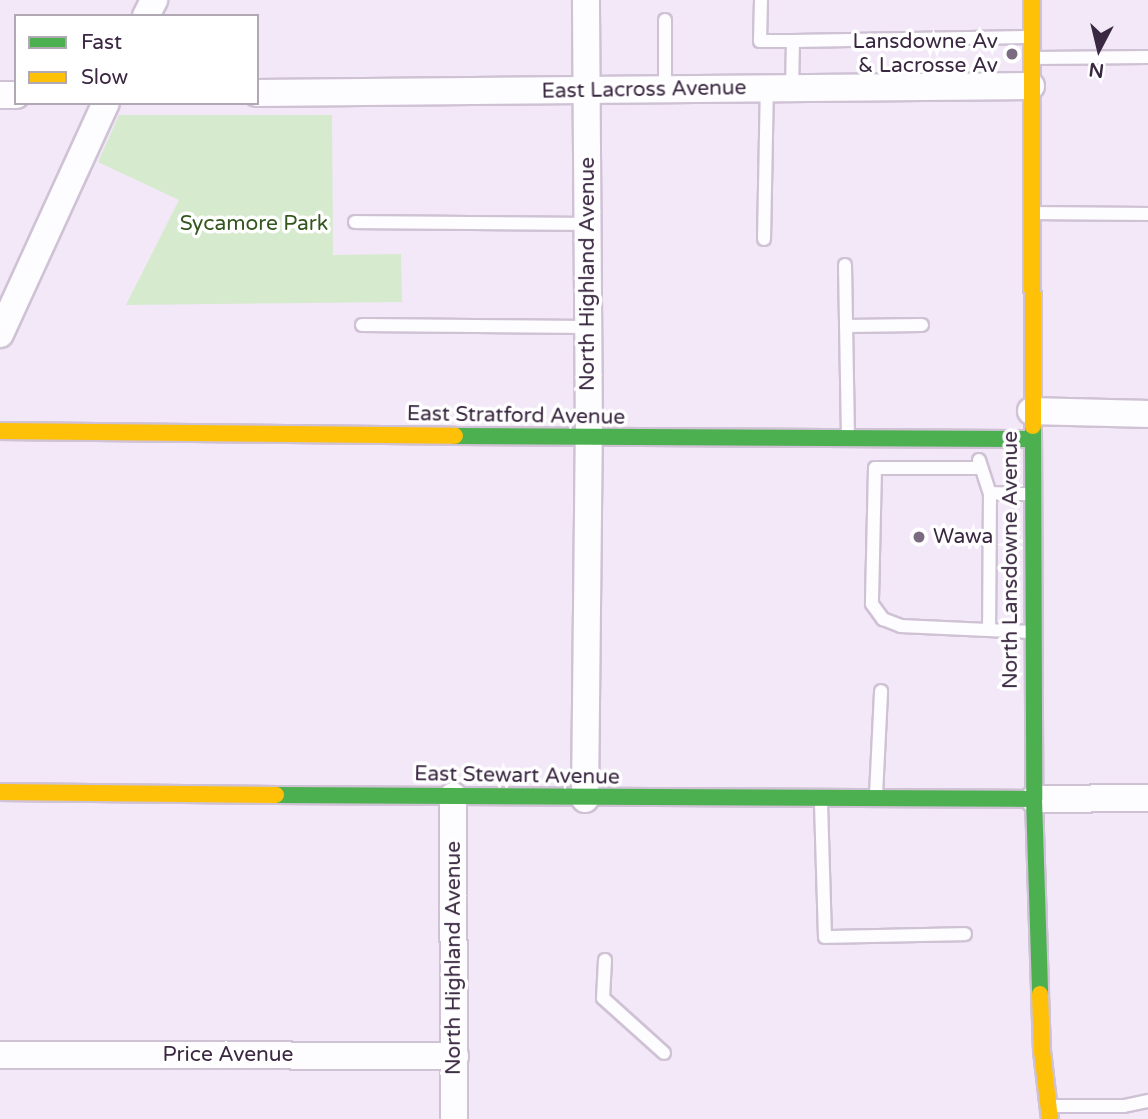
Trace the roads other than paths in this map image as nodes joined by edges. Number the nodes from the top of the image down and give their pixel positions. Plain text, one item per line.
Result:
1 (586, 0) edge
2 (761, 0) edge
3 (1032, 0) edge
4 (665, 20) dead end
5 (1031, 37) junction
6 (793, 41) junction
7 (1148, 57) edge
8 (1031, 58) junction
9 (1031, 86) junction
10 (779, 88) junction
11 (664, 90) junction
12 (586, 91) junction
13 (259, 93) edge
14 (105, 105) edge
15 (1031, 213) junction
16 (1148, 214) edge
17 (355, 222) dead end
18 (587, 225) junction
19 (764, 239) dead end
20 (845, 265) dead end
21 (362, 325) dead end
22 (922, 325) dead end
23 (846, 326) junction
24 (588, 327) junction
25 (0, 334) edge
26 (1031, 411) junction
27 (1148, 414) edge
28 (0, 431) edge
29 (589, 438) junction
30 (978, 438) junction
31 (848, 439) junction
32 (1031, 439) junction
33 (979, 468) junction
34 (990, 493) junction
35 (1032, 494) junction
36 (989, 629) junction
37 (1033, 632) junction
38 (881, 691) dead end
39 (0, 792) edge
40 (453, 796) junction
41 (1148, 798) edge
42 (585, 799) junction
43 (876, 799) junction
44 (1034, 799) junction
45 (821, 800) junction
46 (965, 934) dead end
47 (605, 960) dead end
48 (664, 1053) dead end
49 (0, 1055) edge
50 (455, 1056) junction
51 (1148, 1101) edge
52 (1049, 1113) edge
53 (454, 1119) edge

1 - 12 street, North Highland Avenue
2 - 6 lane
3 - 5 street, North Lansdowne Avenue
4 - 11 lane
5 - 6 lane
5 - 8 street, North Lansdowne Avenue
6 - 10 lane
7 - 8 lane
8 - 9 street, North Lansdowne Avenue
9 - 10 street, East Lacross Avenue
9 - 15 street, North Lansdowne Avenue
10 - 11 street, East Lacross Avenue
10 - 19 lane
11 - 12 street, East Lacross Avenue
12 - 13 street, East Lacross Avenue
12 - 18 street, North Highland Avenue
14 - 25 street
15 - 16 lane
15 - 26 street, North Lansdowne Avenue
17 - 18 lane
18 - 24 street, North Highland Avenue
20 - 23 lane
21 - 24 lane
22 - 23 lane
23 - 31 lane
24 - 29 street, North Highland Avenue
26 - 27 street
26 - 32 street, North Lansdowne Avenue
28 - 29 street, East Stratford Avenue
29 - 31 street, East Stratford Avenue
29 - 42 street, North Highland Avenue
30 - 31 street, East Stratford Avenue
30 - 32 street, East Stratford Avenue
30 - 33 lane
32 - 35 street, North Lansdowne Avenue
33 - 34 lane
33 - 36 lane
34 - 35 lane
34 - 36 lane
35 - 37 street, North Lansdowne Avenue
36 - 37 lane
37 - 44 street, North Lansdowne Avenue
38 - 43 lane
39 - 40 street, East Stewart Avenue
40 - 42 street, East Stewart Avenue
40 - 50 street, North Highland Avenue
41 - 44 street
42 - 45 street, East Stewart Avenue
43 - 44 street, East Stewart Avenue
43 - 45 street, East Stewart Avenue
44 - 52 street, North Lansdowne Avenue
45 - 46 lane
47 - 48 lane
49 - 50 street, Price Avenue
50 - 53 street, North Highland Avenue
51 - 52 lane

